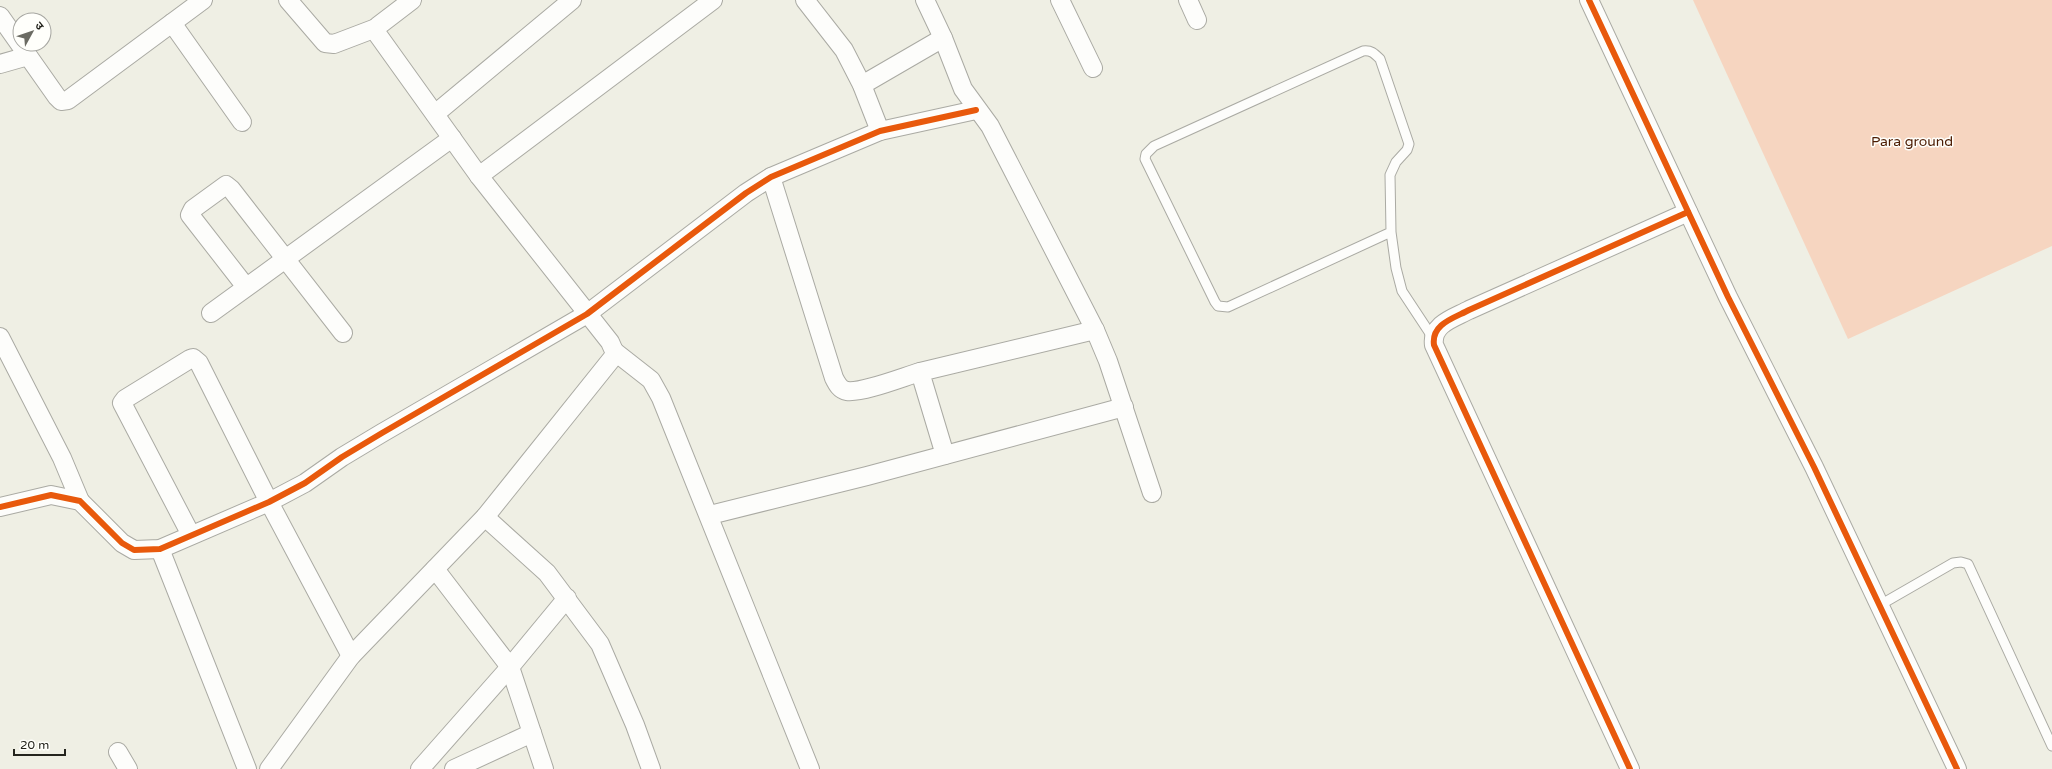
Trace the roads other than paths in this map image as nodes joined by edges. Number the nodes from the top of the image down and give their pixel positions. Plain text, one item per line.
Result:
1 (203, 0) edge
2 (288, 0) edge
3 (412, 0) edge
4 (572, 0) edge
5 (713, 0) edge
6 (805, 0) edge
7 (925, 0) edge
8 (1188, 0) edge
9 (1589, 0) edge
10 (1062, 1) edge
11 (0, 16) edge
12 (1197, 20) dead end
13 (172, 23) junction
14 (376, 28) junction
15 (943, 38) junction
16 (28, 56) junction
17 (0, 64) edge
18 (1093, 68) dead end
19 (862, 84) junction
20 (976, 110) junction
21 (435, 114) junction
22 (242, 122) dead end
23 (880, 131) junction
24 (452, 138) junction
25 (479, 176) junction
26 (772, 177) junction
27 (1688, 212) junction
28 (1391, 232) junction
29 (286, 259) junction
30 (246, 287) junction
31 (211, 314) dead end
32 (587, 314) junction
33 (1095, 330) junction
34 (344, 333) dead end
35 (0, 337) edge
36 (1433, 338) junction
37 (614, 351) junction
38 (920, 372) junction
39 (1124, 407) junction
40 (945, 456) junction
41 (1152, 493) dead end
42 (80, 500) junction
43 (269, 502) junction
44 (0, 507) edge
45 (710, 515) junction
46 (485, 517) junction
47 (190, 535) junction
48 (160, 548) junction
49 (435, 569) junction
50 (567, 598) junction
51 (1880, 605) junction
52 (351, 656) junction
53 (510, 667) junction
54 (532, 733) junction
55 (2052, 746) edge
56 (118, 752) dead end
57 (128, 769) edge
58 (247, 769) edge
59 (269, 769) edge
60 (420, 769) edge
61 (454, 769) edge
62 (544, 769) edge
63 (651, 769) edge
64 (810, 769) edge
65 (1630, 769) edge
66 (1957, 769) edge

1 - 13 street
2 - 14 street
3 - 14 street
4 - 21 street
5 - 25 street
6 - 19 street
7 - 15 street
8 - 12 street
9 - 27 street
10 - 18 street
11 - 16 street
13 - 16 street
13 - 22 street
14 - 21 street
15 - 19 street
15 - 20 street
16 - 17 street
19 - 23 street
20 - 23 street
20 - 33 street
21 - 24 street
23 - 26 street
24 - 25 street
24 - 29 street
25 - 32 street
26 - 32 street
26 - 38 street
27 - 36 street
27 - 51 street
28 - 28 lane
28 - 36 lane
29 - 30 street
29 - 30 street
29 - 34 street
30 - 31 street
32 - 37 street
32 - 43 street
33 - 38 street
33 - 39 street
35 - 42 street
36 - 65 street
37 - 45 street
37 - 46 street
38 - 40 street
39 - 40 street
39 - 41 street
40 - 45 street
42 - 44 street
42 - 48 street
43 - 47 street
43 - 47 street
43 - 52 street
45 - 64 street
46 - 49 street
46 - 50 street
47 - 48 street
48 - 58 street
49 - 52 street
49 - 53 street
50 - 53 street
50 - 63 street
51 - 55 lane
51 - 66 street
52 - 59 street
53 - 54 street
53 - 60 street
54 - 61 street
54 - 62 street
56 - 57 street

